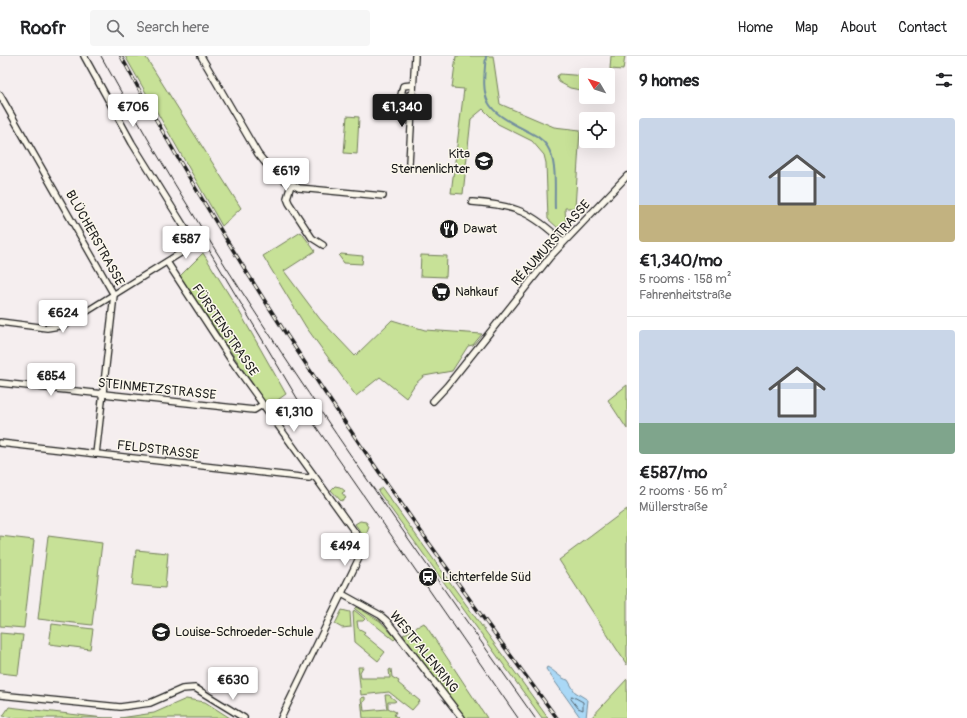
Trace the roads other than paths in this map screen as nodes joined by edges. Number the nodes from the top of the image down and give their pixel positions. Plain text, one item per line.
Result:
1 (84, 56) edge
2 (201, 56) edge
3 (415, 56) edge
4 (412, 85) junction
5 (412, 93) junction
6 (0, 95) edge
7 (409, 163) dead end
8 (627, 176) edge
9 (291, 185) junction
10 (383, 196) dead end
11 (472, 202) dead end
12 (563, 242) junction
13 (322, 245) dead end
14 (167, 262) junction
15 (114, 295) junction
16 (0, 322) edge
17 (0, 383) edge
18 (104, 394) junction
19 (433, 401) dead end
20 (262, 404) junction
21 (0, 443) edge
22 (96, 454) junction
23 (313, 475) junction
24 (342, 594) junction
25 (0, 695) edge
26 (244, 718) edge
27 (281, 718) edge
28 (462, 718) edge

1 - 14 street
2 - 9 street
3 - 4 street
4 - 5 street
4 - 5 street
5 - 7 street
6 - 15 street, BLÜCHERSTRASSE
8 - 12 street, RÉAUMURSTRASSE
9 - 10 street
9 - 13 street
11 - 12 street
12 - 19 street, RÉAUMURSTRASSE
14 - 15 street
14 - 20 street, FÜRSTENSTRASSE
15 - 16 street
15 - 18 street, BLÜCHERSTRASSE
17 - 18 street, STEINMETZSTRASSE
18 - 20 street, STEINMETZSTRASSE
18 - 22 street, BLÜCHERSTRASSE
20 - 23 street, FÜRSTENSTRASSE
21 - 22 street, FELDSTRASSE
22 - 23 street, FELDSTRASSE
23 - 24 street, FÜRSTENSTRASSE
24 - 27 street
24 - 28 street, WESTFALENRING
25 - 26 street

